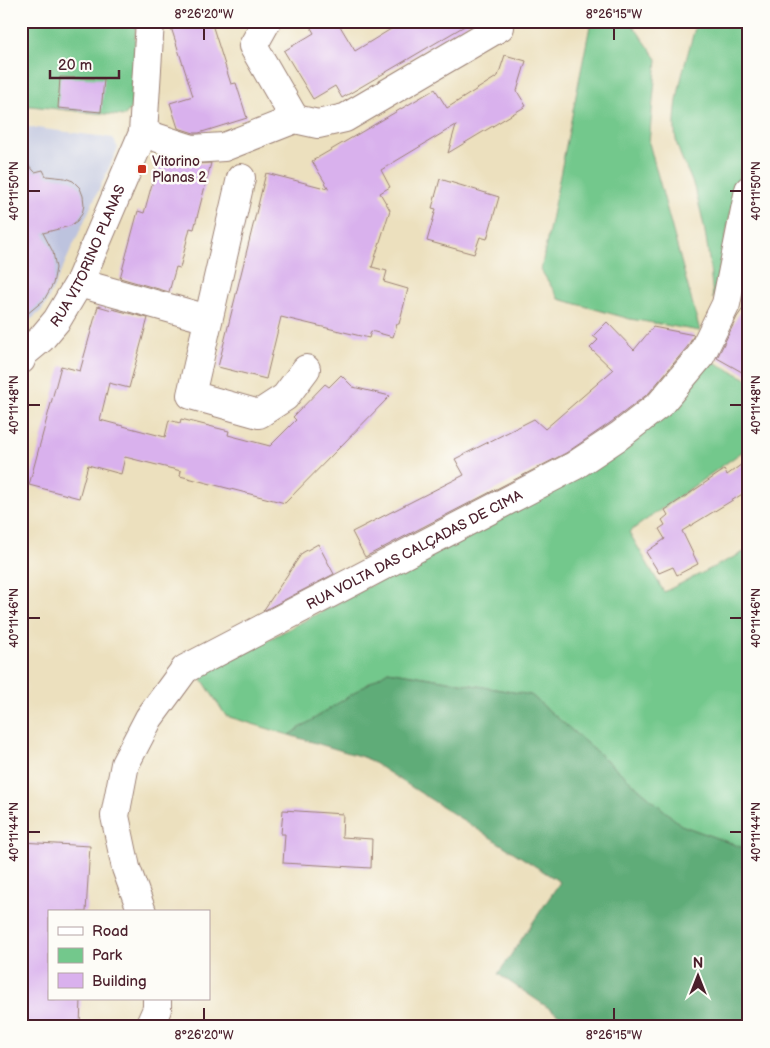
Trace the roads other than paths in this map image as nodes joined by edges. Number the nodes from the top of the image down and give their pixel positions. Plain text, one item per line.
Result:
1 (150, 21) edge
2 (267, 21) edge
3 (500, 27) dead end
4 (295, 119) junction
5 (143, 132) junction
6 (241, 178) dead end
7 (749, 190) edge
8 (79, 283) junction
9 (208, 320) junction
10 (22, 356) edge
11 (306, 369) dead end
12 (141, 910) edge
13 (157, 1000) edge
14 (149, 1027) edge

1 - 5 street, RUA VITORINO PLANAS
2 - 4 street
3 - 4 street
4 - 5 street
5 - 8 street, RUA VITORINO PLANAS
6 - 9 street
7 - 12 street, RUA VOLTA DAS CALÇADAS DE CIMA
8 - 9 street
8 - 10 street, RUA VITORINO PLANAS
9 - 11 street
13 - 14 street

